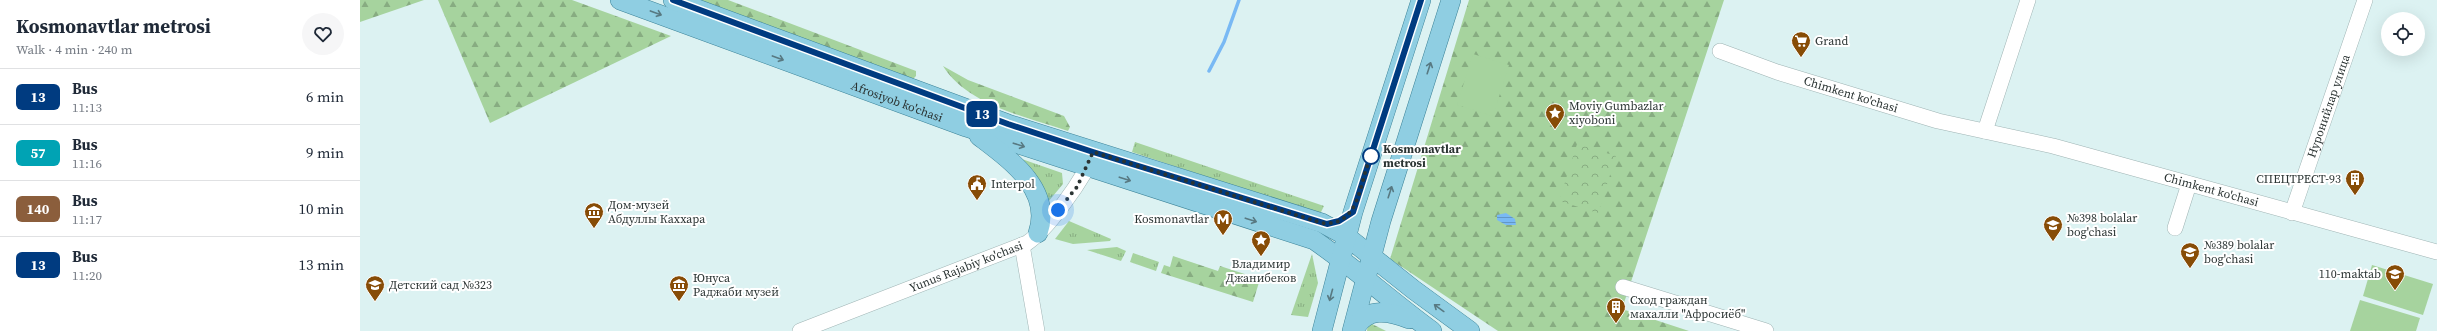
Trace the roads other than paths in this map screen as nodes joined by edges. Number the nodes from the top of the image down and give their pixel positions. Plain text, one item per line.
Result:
1 (620, 0) edge
2 (673, 0) edge
3 (1420, 0) edge
4 (1451, 0) edge
5 (2028, 0) edge
6 (2365, 0) edge
7 (1720, 51) dead end
8 (966, 127) junction
9 (1985, 131) junction
10 (1090, 159) junction
11 (2190, 184) junction
12 (1353, 212) junction
13 (2292, 213) junction
14 (1381, 220) junction
15 (1322, 223) junction
16 (2175, 228) dead end
17 (1038, 233) junction
18 (1346, 236) junction
19 (1314, 240) junction
20 (1022, 245) junction
21 (2437, 252) edge
22 (1371, 257) junction
23 (1341, 258) junction
24 (1365, 280) junction
25 (1623, 287) dead end
26 (1431, 330) edge
27 (800, 331) edge
28 (1037, 331) edge
29 (1322, 331) edge
30 (1353, 331) edge
31 (1470, 331) edge
32 (1766, 331) edge

1 -> 8 main road, Afrosiyob ko'chasi
2 - 10 main road, Afrosiyob ko'chasi
3 - 12 main road
14 -> 4 main road
5 - 9 street
6 - 13 street, Нуронийлар улица
7 - 9 street, Chimkent ko'chasi
8 -> 10 main road, Afrosiyob ko'chasi
8 - 17 main road
9 - 11 street, Chimkent ko'chasi
10 - 15 main road, Afrosiyob ko'chasi
10 - 17 street, Yunus Rajabiy ko'chasi
10 -> 19 main road, Afrosiyob ko'chasi
11 - 13 street, Chimkent ko'chasi
11 - 16 street
12 - 15 main road
12 - 18 main road
13 - 21 street, Chimkent ko'chasi
14 - 18 main road, Afrosiyob ko'chasi
14 - 22 main road
15 - 18 main road, Afrosiyob ko'chasi
17 - 20 street, Yunus Rajabiy ko'chasi
18 - 19 main road, Afrosiyob ko'chasi
18 - 22 main road, Afrosiyob ko'chasi
18 - 23 main road
19 - 23 main road, Afrosiyob ko'chasi
20 - 27 street, Yunus Rajabiy ko'chasi
20 - 28 street
22 - 23 main road
22 - 24 main road
31 -> 22 main road, Afrosiyob ko'chasi
23 - 24 main road, Afrosiyob ko'chasi
23 -> 29 main road
24 - 26 main road, Afrosiyob ko'chasi
24 - 30 main road
25 - 32 street
26 - 30 main road

